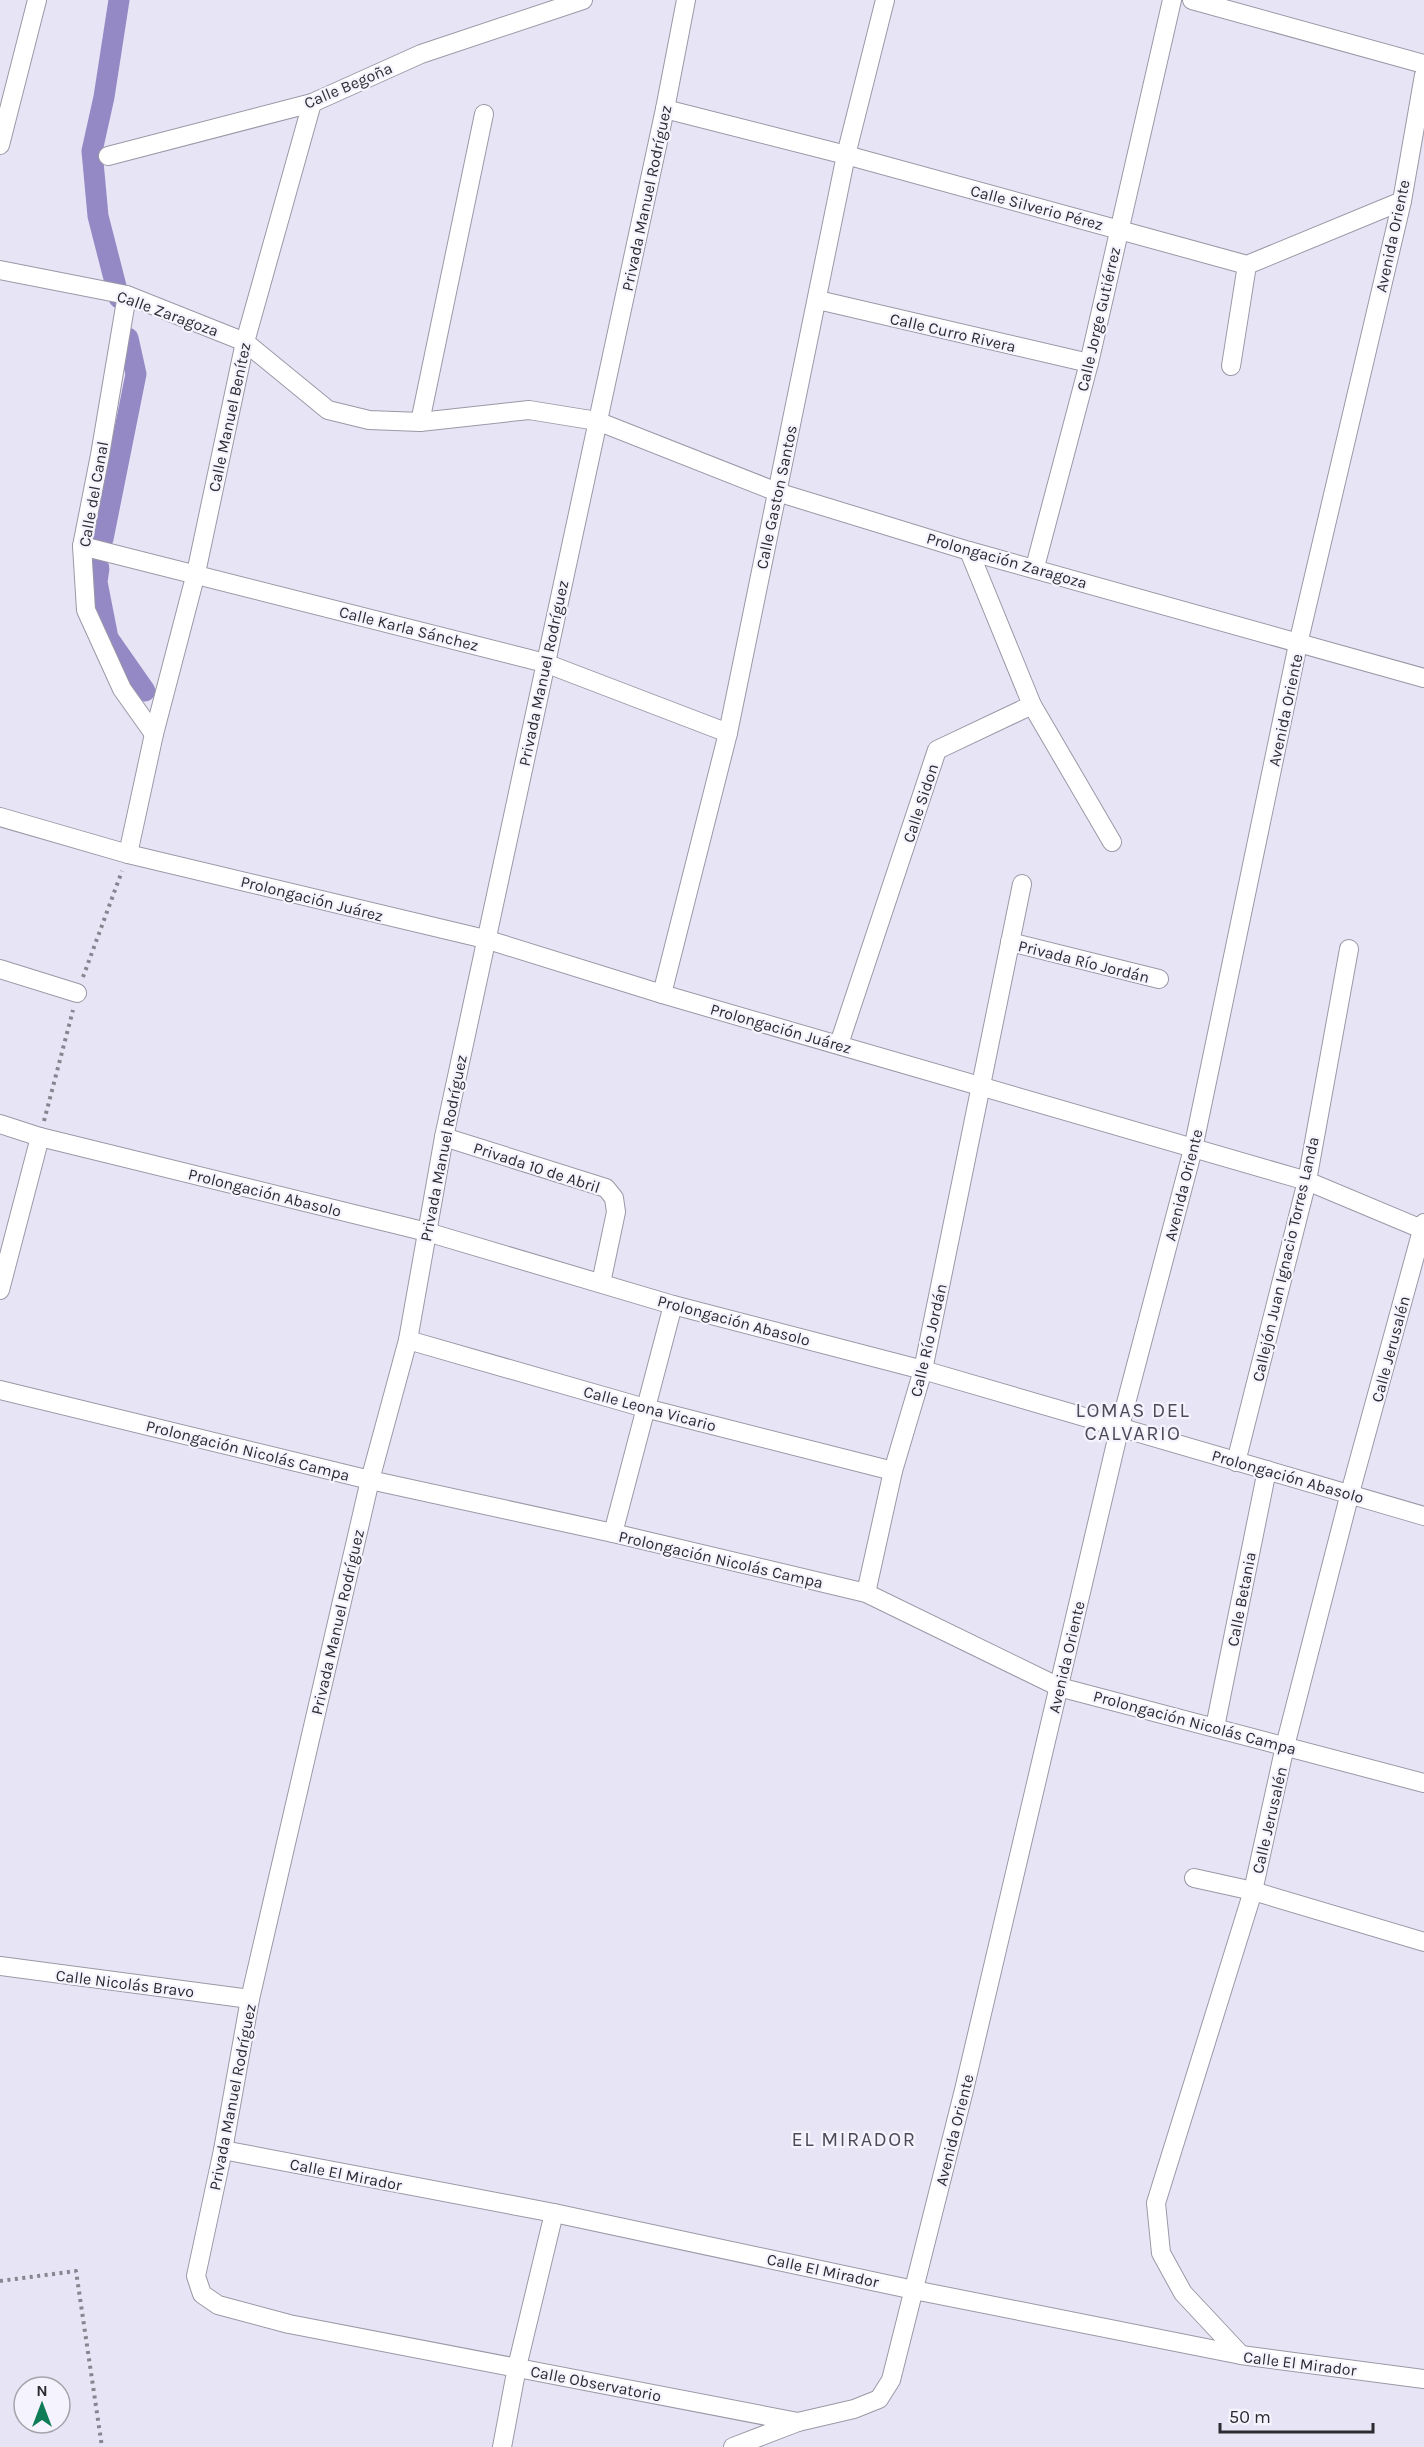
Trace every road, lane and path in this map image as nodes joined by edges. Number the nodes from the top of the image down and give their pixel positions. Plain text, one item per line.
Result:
1 (37, 0) edge
2 (583, 0) edge
3 (686, 0) edge
4 (885, 0) edge
5 (1172, 0) edge
6 (1192, 0) edge
7 (1424, 64) edge
8 (1424, 75) edge
9 (312, 103) junction
10 (665, 109) junction
11 (484, 114) dead end
12 (0, 145) edge
13 (846, 155) junction
14 (108, 156) dead end
15 (1402, 201) junction
16 (1119, 229) junction
17 (1247, 265) junction
18 (0, 270) edge
19 (126, 295) junction
20 (818, 300) junction
21 (245, 342) junction
22 (1089, 363) junction
23 (1231, 366) dead end
24 (597, 421) junction
25 (420, 423) junction
26 (777, 492) junction
27 (82, 546) junction
28 (969, 551) junction
29 (1035, 567) junction
30 (195, 573) junction
31 (1298, 644) junction
32 (545, 663) junction
33 (1424, 678) edge
34 (1032, 705) junction
35 (728, 733) junction
36 (154, 734) junction
37 (0, 817) edge
38 (1112, 842) dead end
39 (129, 854) junction
40 (1022, 884) dead end
41 (485, 939) junction
42 (1010, 942) junction
43 (1348, 949) dead end
44 (0, 969) edge
45 (1159, 979) dead end
46 (77, 993) dead end
47 (662, 994) junction
48 (839, 1044) junction
49 (982, 1086) junction
50 (0, 1124) edge
51 (40, 1137) junction
52 (444, 1137) junction
53 (1193, 1149) junction
54 (1307, 1181) junction
55 (1423, 1228) edge
56 (427, 1232) junction
57 (601, 1282) junction
58 (0, 1290) edge
59 (673, 1305) junction
60 (408, 1340) junction
61 (923, 1370) junction
62 (0, 1390) edge
63 (645, 1408) junction
64 (1120, 1426) junction
65 (1236, 1462) junction
66 (1267, 1470) junction
67 (893, 1471) junction
68 (370, 1480) junction
69 (1350, 1493) junction
70 (1424, 1516) edge
71 (613, 1533) junction
72 (866, 1593) junction
73 (1059, 1687) junction
74 (1215, 1727) junction
75 (1285, 1746) junction
76 (1424, 1783) edge
77 (1194, 1878) dead end
78 (1253, 1891) junction
79 (1424, 1942) edge
80 (0, 1968) edge
81 (250, 1999) junction
82 (223, 2150) junction
83 (554, 2212) junction
84 (0, 2281) edge
85 (914, 2290) junction
86 (202, 2294) joint
87 (1241, 2355) junction
88 (517, 2367) junction
89 (1424, 2379) edge
90 (798, 2422) junction
91 (102, 2447) edge
92 (502, 2447) edge
93 (733, 2447) edge

1 - 12 street
2 - 9 street, Calle Begoña
3 - 10 street, Privada Manuel Rodríguez
4 - 13 street, Calle Gaston Santos
5 - 16 street, Calle Jorge Gutiérrez
6 - 7 street
8 - 15 street, Avenida Oriente
9 - 14 street, Calle Begoña
9 - 21 street, Calle Manuel Benítez
10 - 13 street, Calle Silverio Pérez
10 - 24 street, Privada Manuel Rodríguez
11 - 25 street
13 - 16 street, Calle Silverio Pérez
13 - 20 street, Calle Gaston Santos
15 - 17 street
15 - 31 street, Avenida Oriente
16 - 17 street, Calle Silverio Pérez
16 - 22 street, Calle Jorge Gutiérrez
17 - 23 street
18 - 19 street, Calle Zaragoza
19 - 21 street, Calle Zaragoza
19 - 27 street, Calle del Canal
20 - 22 street, Calle Curro Rivera
20 - 26 street, Calle Gaston Santos
21 - 25 street, Calle Zaragoza
21 - 30 street, Calle Manuel Benítez
22 - 29 street, Calle Jorge Gutiérrez
24 - 25 street, Calle Zaragoza
24 - 26 street, Prolongación Zaragoza
24 - 32 street, Privada Manuel Rodríguez
26 - 28 street, Prolongación Zaragoza
26 - 35 street, Calle Gaston Santos
27 - 30 street, Calle Karla Sánchez
27 - 36 street, Calle del Canal
28 - 29 street, Prolongación Zaragoza
28 - 34 street
29 - 31 street, Prolongación Zaragoza
30 - 32 street, Calle Karla Sánchez
30 - 36 street, Calle Manuel Benítez
31 - 33 street, Prolongación Zaragoza
31 - 53 street, Avenida Oriente
32 - 35 street, Calle Karla Sánchez
32 - 41 street, Privada Manuel Rodríguez
34 - 38 street
34 - 48 street, Calle Sidon
35 - 47 street, Calle Gaston Santos
36 - 39 street
37 - 39 street, Prolongación Juárez
39 - 41 street, Prolongación Juárez
40 - 42 street, Privada Río Jordán
41 - 47 street, Prolongación Juárez
41 - 52 street, Privada Manuel Rodríguez
42 - 45 street, Privada Río Jordán
42 - 49 street, Privada Río Jordán
43 - 54 street, Callejón Juan Ignacio Torres Landa
44 - 46 street
47 - 48 street, Prolongación Juárez
48 - 49 street, Prolongación Juárez
49 - 53 street, Prolongación Juárez
49 - 61 street, Calle Río Jordán
50 - 51 street, Prolongación Abasolo
51 - 56 street, Prolongación Abasolo
51 - 58 street
52 - 56 street, Privada Manuel Rodríguez
52 - 57 street, Privada 10 de Abril
53 - 54 street, Prolongación Juárez
53 - 64 street, Avenida Oriente
54 - 55 street, Prolongación Juárez
54 - 65 street, Callejón Juan Ignacio Torres Landa
55 - 69 street, Calle Jerusalén
56 - 57 street, Prolongación Abasolo
56 - 60 street, Privada Manuel Rodríguez
57 - 59 street, Prolongación Abasolo
59 - 61 street, Prolongación Abasolo
59 - 63 street
60 - 63 street, Calle Leona Vicario
60 - 68 street, Privada Manuel Rodríguez
61 - 64 street, Prolongación Abasolo
61 - 67 street, Calle Río Jordán
62 - 68 street, Prolongación Nicolás Campa
63 - 67 street, Calle Leona Vicario
63 - 71 street
64 - 65 street, Prolongación Abasolo
64 - 73 street, Avenida Oriente
65 - 66 street, Prolongación Abasolo
66 - 69 street, Prolongación Abasolo
66 - 74 street, Calle Betania
67 - 72 street, Calle Río Jordán
68 - 71 street, Prolongación Nicolás Campa
68 - 81 street, Privada Manuel Rodríguez
69 - 70 street, Prolongación Abasolo
69 - 75 street, Calle Jerusalén
71 - 72 street, Prolongación Nicolás Campa
72 - 73 street, Prolongación Nicolás Campa
73 - 74 street, Prolongación Nicolás Campa
73 - 85 street, Avenida Oriente
74 - 75 street, Prolongación Nicolás Campa
75 - 76 street, Prolongación Nicolás Campa
75 - 78 street, Calle Jerusalén
77 - 78 street
78 - 79 street
78 - 87 street, Calle Jerusalén
80 - 81 street, Calle Nicolás Bravo
81 - 82 street, Privada Manuel Rodríguez
82 - 83 street, Calle El Mirador
82 - 86 street, Privada Manuel Rodríguez
83 - 85 street, Calle El Mirador
83 - 88 street
84 - 91 path
85 - 87 street, Calle El Mirador
85 - 90 street, Calle Observatorio
86 - 88 street, Calle Observatorio
87 - 89 street, Calle El Mirador
88 - 90 street, Calle Observatorio
88 - 92 street
90 - 93 street

